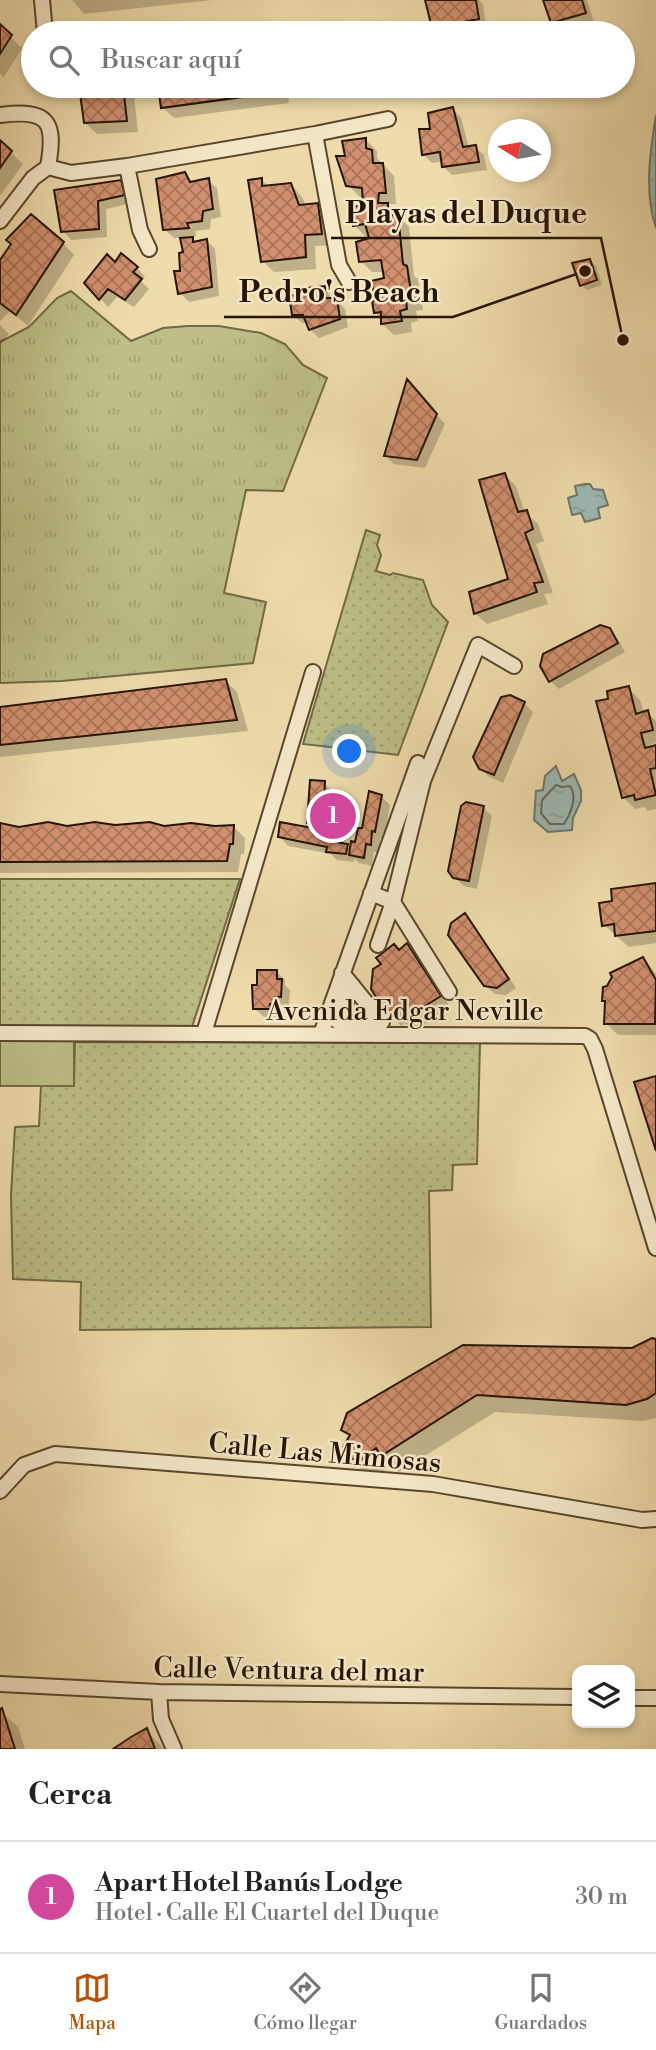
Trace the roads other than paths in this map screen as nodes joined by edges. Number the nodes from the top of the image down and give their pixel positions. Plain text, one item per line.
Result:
1 (42, 0) edge
2 (44, 21) edge
3 (0, 115) edge
4 (388, 119) dead end
5 (315, 134) junction
6 (127, 166) junction
7 (48, 167) junction
8 (0, 221) edge
9 (149, 249) dead end
10 (349, 282) dead end
11 (514, 666) dead end
12 (313, 672) dead end
13 (418, 763) dead end
14 (372, 892) junction
15 (393, 902) junction
16 (378, 945) dead end
17 (342, 974) junction
18 (353, 986) dead end
19 (449, 992) dead end
20 (0, 1033) edge
21 (204, 1033) junction
22 (321, 1034) junction
23 (656, 1248) edge
24 (0, 1491) edge
25 (656, 1519) edge
26 (0, 1684) edge
27 (159, 1692) junction
28 (572, 1697) edge
29 (635, 1698) edge
30 (656, 1698) edge
31 (174, 1749) edge

1 - 2 street
3 - 7 street
4 - 5 street
5 - 6 street
5 - 10 street
6 - 7 street
6 - 9 street
7 - 8 street
11 - 15 street
12 - 21 street
13 - 14 street
14 - 15 street
14 - 17 street
15 - 16 street
15 - 19 street
17 - 18 street
17 - 22 street
20 - 21 street, Avenida Edgar Neville
21 - 22 street, Avenida Edgar Neville
22 - 23 street, Avenida Edgar Neville
24 - 25 street, Calle Las Mimosas
26 - 27 street, Calle Ventura del mar
27 - 28 street, Calle Ventura del mar
27 - 31 street
29 - 30 street

